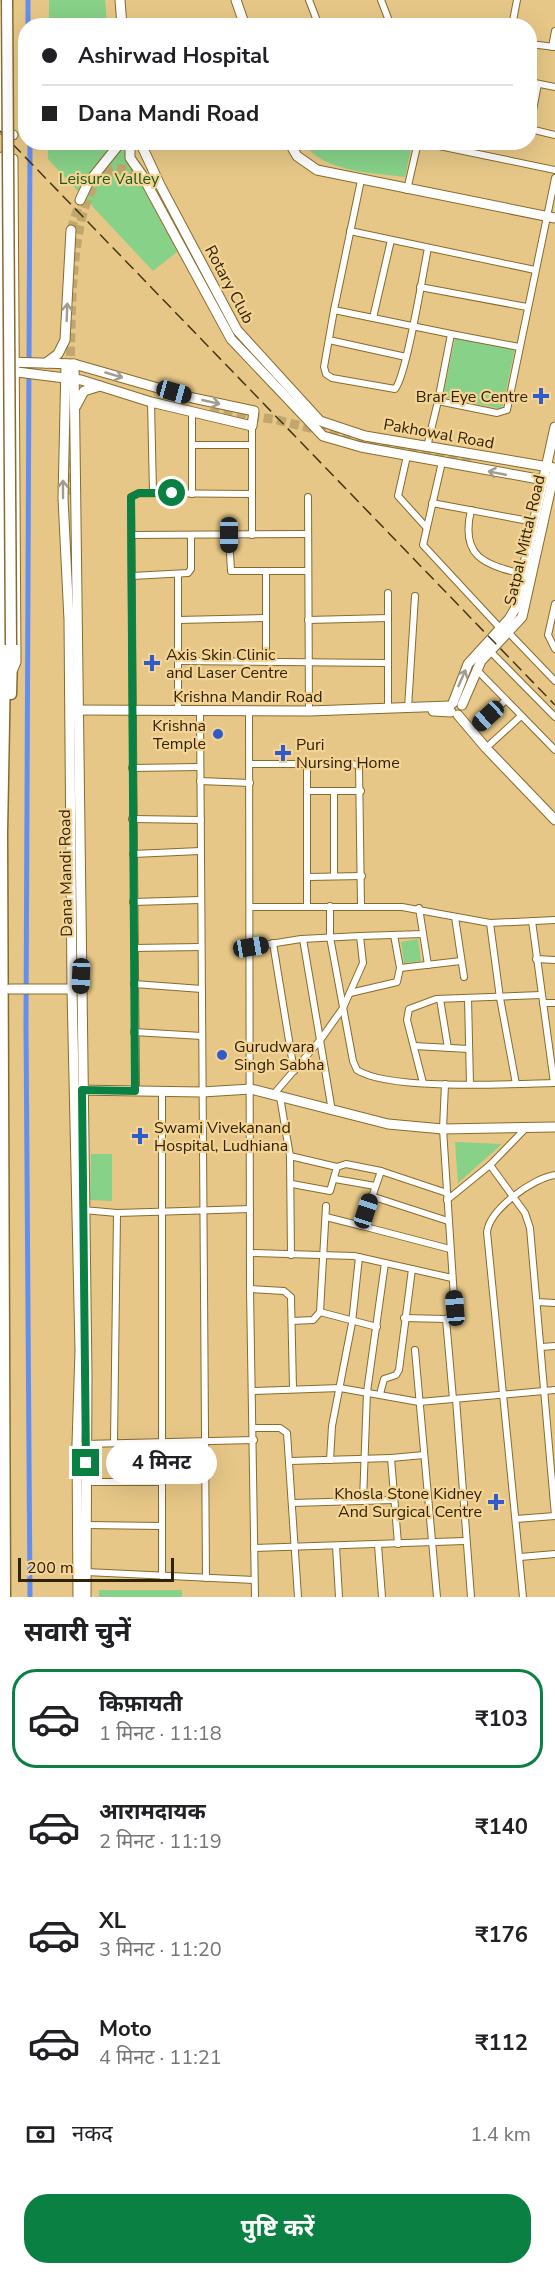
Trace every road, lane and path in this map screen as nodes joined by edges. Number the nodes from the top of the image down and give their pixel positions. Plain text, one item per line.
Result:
1 (1, 0) edge
2 (7, 0) edge
3 (12, 0) edge
4 (120, 0) edge
5 (236, 0) edge
6 (309, 0) edge
7 (381, 0) edge
8 (517, 0) edge
9 (121, 18) edge
10 (242, 18) edge
11 (316, 18) edge
12 (388, 18) edge
13 (514, 18) edge
14 (555, 31) edge
15 (537, 45) edge
16 (553, 47) edge
17 (538, 84) joint
18 (555, 87) edge
19 (537, 90) edge
20 (537, 130) edge
21 (555, 135) edge
22 (115, 150) edge
23 (130, 150) edge
24 (144, 150) edge
25 (294, 150) edge
26 (417, 150) edge
27 (458, 150) edge
28 (555, 170) edge
29 (1, 177) edge
30 (555, 178) edge
31 (361, 180) junction
32 (152, 185) dead end
33 (407, 190) junction
34 (80, 200) tunnel mouth
35 (551, 217) edge
36 (70, 230) tunnel mouth
37 (350, 231) junction
38 (391, 240) junction
39 (428, 248) junction
40 (535, 270) junction
41 (420, 287) junction
42 (527, 307) junction
43 (334, 310) junction
44 (373, 318) junction
45 (413, 325) junction
46 (451, 334) junction
47 (243, 340) junction
48 (329, 340) junction
49 (519, 347) junction
50 (406, 357) junction
51 (2, 365) edge
52 (42, 367) junction
53 (15, 368) junction
54 (70, 371) junction
55 (52, 376) junction
56 (98, 383) junction
57 (438, 401) junction
58 (151, 402) junction
59 (64, 403) junction
60 (307, 411) junction
61 (74, 412) junction
62 (192, 412) junction
63 (320, 421) joint
64 (252, 426) junction
65 (555, 427) edge
66 (2, 441) edge
67 (192, 445) junction
68 (252, 445) junction
69 (427, 447) junction
70 (407, 456) junction
71 (442, 462) junction
72 (552, 468) edge
73 (550, 482) edge
74 (153, 493) junction
75 (192, 494) junction
76 (251, 494) junction
77 (308, 498) dead end
78 (432, 502) junction
79 (2, 509) edge
80 (471, 510) junction
81 (72, 521) dead end
82 (534, 522) junction
83 (426, 527) junction
84 (74, 534) junction
85 (307, 534) junction
86 (132, 535) junction
87 (190, 535) junction
88 (229, 535) junction
89 (252, 535) junction
90 (65, 540) junction
91 (2, 545) edge
92 (266, 571) junction
93 (307, 571) junction
94 (178, 574) junction
95 (522, 574) junction
96 (132, 576) junction
97 (388, 593) dead end
98 (415, 596) dead end
99 (555, 604) edge
100 (3, 605) edge
101 (265, 618) junction
102 (388, 618) junction
103 (178, 620) junction
104 (308, 620) junction
105 (504, 631) junction
106 (5, 649) edge
107 (555, 649) edge
108 (490, 651) junction
109 (178, 661) junction
110 (266, 662) junction
111 (308, 662) junction
112 (386, 663) junction
113 (9, 669) junction
114 (476, 669) junction
115 (555, 681) edge
116 (506, 700) junction
117 (388, 708) junction
118 (408, 708) junction
119 (455, 708) junction
120 (74, 710) junction
121 (249, 710) junction
122 (131, 711) junction
123 (178, 711) junction
124 (200, 711) junction
125 (309, 711) junction
126 (521, 716) junction
127 (555, 717) edge
128 (2, 722) edge
129 (471, 732) junction
130 (486, 748) junction
131 (555, 750) edge
132 (250, 764) junction
133 (307, 765) junction
134 (200, 767) junction
135 (132, 768) junction
136 (200, 782) junction
137 (250, 783) junction
138 (308, 791) junction
139 (334, 791) junction
140 (361, 791) junction
141 (132, 819) junction
142 (201, 820) junction
143 (555, 820) edge
144 (1, 851) edge
145 (200, 851) junction
146 (133, 855) junction
147 (308, 876) junction
148 (334, 876) junction
149 (362, 876) junction
150 (200, 900) junction
151 (133, 902) junction
152 (330, 906) junction
153 (361, 906) junction
154 (251, 907) junction
155 (308, 907) junction
156 (418, 908) junction
157 (455, 917) junction
158 (555, 920) edge
159 (532, 921) junction
160 (490, 923) junction
161 (423, 934) junction
162 (394, 935) junction
163 (360, 936) junction
164 (330, 937) junction
165 (303, 939) junction
166 (2, 941) edge
167 (273, 943) junction
168 (201, 947) junction
169 (251, 947) junction
170 (134, 948) junction
171 (536, 960) junction
172 (555, 960) edge
173 (461, 961) junction
174 (428, 965) junction
175 (400, 968) junction
176 (464, 977) dead end
177 (134, 984) junction
178 (14, 989) junction
179 (76, 989) junction
180 (202, 989) junction
181 (350, 993) junction
182 (541, 995) junction
183 (468, 998) junction
184 (500, 998) junction
185 (440, 999) junction
186 (543, 1003) junction
187 (2, 1004) edge
188 (555, 1004) edge
189 (343, 1008) junction
190 (134, 1032) junction
191 (202, 1036) junction
192 (321, 1039) junction
193 (552, 1041) edge
194 (414, 1046) junction
195 (448, 1048) junction
196 (2, 1049) edge
197 (469, 1049) junction
198 (294, 1071) junction
199 (423, 1083) junction
200 (555, 1083) edge
201 (445, 1084) junction
202 (470, 1084) junction
203 (516, 1084) junction
204 (251, 1089) junction
205 (2, 1090) edge
206 (78, 1090) junction
207 (135, 1091) junction
208 (161, 1092) junction
209 (202, 1092) junction
210 (276, 1096) junction
211 (332, 1112) junction
212 (527, 1127) junction
213 (555, 1127) edge
214 (443, 1129) junction
215 (2, 1132) edge
216 (290, 1156) junction
217 (490, 1165) junction
218 (337, 1167) junction
219 (381, 1171) junction
220 (555, 1175) edge
221 (2, 1178) edge
222 (335, 1179) junction
223 (291, 1184) junction
224 (375, 1186) junction
225 (371, 1196) junction
226 (447, 1197) junction
227 (514, 1197) junction
228 (326, 1206) dead end
229 (250, 1209) junction
230 (83, 1210) junction
231 (162, 1211) junction
232 (203, 1212) junction
233 (117, 1213) junction
234 (326, 1217) junction
235 (448, 1221) junction
236 (362, 1226) junction
237 (3, 1241) edge
238 (450, 1248) junction
239 (251, 1253) junction
240 (325, 1254) junction
241 (291, 1255) junction
242 (359, 1257) junction
243 (385, 1263) junction
244 (412, 1269) junction
245 (452, 1278) junction
246 (250, 1289) junction
247 (2, 1295) edge
248 (537, 1302) junction
249 (555, 1303) edge
250 (320, 1312) junction
251 (405, 1318) junction
252 (2, 1319) edge
253 (446, 1319) junction
254 (292, 1321) junction
255 (352, 1323) junction
256 (377, 1326) junction
257 (1, 1346) edge
258 (555, 1346) edge
259 (542, 1347) junction
260 (416, 1350) dead end
261 (294, 1389) junction
262 (340, 1389) junction
263 (555, 1390) edge
264 (253, 1391) junction
265 (545, 1391) junction
266 (367, 1392) junction
267 (380, 1394) junction
268 (502, 1395) junction
269 (454, 1399) junction
270 (419, 1402) junction
271 (2, 1421) edge
272 (551, 1426) edge
273 (254, 1428) junction
274 (254, 1440) junction
275 (205, 1442) junction
276 (114, 1443) junction
277 (160, 1443) junction
278 (81, 1444) junction
279 (424, 1455) junction
280 (390, 1458) junction
281 (2, 1459) edge
282 (365, 1459) junction
283 (330, 1460) junction
284 (290, 1461) junction
285 (86, 1482) junction
286 (161, 1482) junction
287 (394, 1500) junction
288 (363, 1501) junction
289 (293, 1503) junction
290 (555, 1516) edge
291 (516, 1520) junction
292 (2, 1524) edge
293 (86, 1525) junction
294 (161, 1526) junction
295 (465, 1541) junction
296 (432, 1543) junction
297 (398, 1544) junction
298 (378, 1545) junction
299 (336, 1546) junction
300 (296, 1547) junction
301 (254, 1548) junction
302 (555, 1554) edge
303 (520, 1557) junction
304 (86, 1572) junction
305 (162, 1575) junction
306 (206, 1578) junction
307 (254, 1580) junction
308 (5, 1597) edge
309 (10, 1597) edge
310 (78, 1597) edge
311 (86, 1597) edge
312 (255, 1597) edge
313 (298, 1597) edge
314 (339, 1597) edge
315 (382, 1597) edge
316 (437, 1597) edge
317 (471, 1597) edge
318 (523, 1597) edge

1 - 3 street
2 - 106 highway, bridge
4 - 9 street
5 - 10 street
6 - 11 street
7 - 12 street
8 - 13 street
14 - 16 street
15 - 16 street
17 - 18 street
17 - 19 street
20 - 21 street
22 - 34 street
23 - 60 street
24 - 47 street, Rotary Club
25 - 31 street
26 - 33 street
27 - 28 street
29 - 51 street
29 - 53 street
30 - 35 street
31 - 33 street
31 - 37 street
32 - 47 street
33 - 35 street
35 - 40 street
52 -> 36 street
37 - 38 street
37 - 43 street
38 - 39 street
38 - 44 street
39 - 40 street
39 - 41 street
40 - 42 street
41 - 42 street
41 - 45 street
42 - 49 street
43 - 44 street
43 - 48 street
44 - 45 street
45 - 46 street
45 - 50 street
46 - 49 street
46 - 57 street
47 - 60 street, Rotary Club
48 - 50 street
48 - 50 street
49 - 57 street
51 - 53 street
51 - 66 street
52 - 53 street
52 - 54 street
52 - 55 street
53 - 113 street
54 - 55 street
54 - 56 street
54 - 59 street
54 - 61 street, Dana Mandi Road
54 -> 64 street
55 - 59 street
56 - 58 street
56 - 61 street
57 - 69 street
58 - 62 street
58 - 74 street
90 -> 59 street
60 - 63 street, Rotary Club
60 - 70 street, Pakhowal Road
61 - 84 street, Dana Mandi Road
62 - 64 street
62 - 67 street
63 - 69 street, Pakhowal Road
64 - 68 street
65 - 72 street, Satpal Mittal Road
66 - 79 street
67 - 68 street
67 - 75 street
68 - 76 street
69 - 72 street, Pakhowal Road
70 - 71 street, Pakhowal Road
70 - 83 street
73 -> 71 street, Pakhowal Road
71 - 78 street
72 - 73 street, Satpal Mittal Road
73 - 82 street
73 - 105 street, Satpal Mittal Road
74 - 75 street
74 - 86 street
75 - 76 street
76 - 89 street
77 - 85 street
78 - 80 street
78 - 83 street
79 - 91 street
80 - 82 street
80 - 95 street
81 - 84 street
82 - 95 street
83 - 105 street
84 - 90 street
84 - 120 street, Dana Mandi Road
85 - 89 street
85 - 93 street
86 - 87 street
86 - 96 street
87 - 88 street
87 - 94 street
88 - 89 street
88 - 92 street
90 - 120 street
91 - 100 street
92 - 93 street
92 - 101 street
93 - 104 street
94 - 96 street
94 - 103 street
95 - 105 street
96 - 122 street
97 - 102 street
98 - 118 street
99 - 107 street
100 - 106 street
101 - 103 street
101 - 110 street
102 - 104 street
102 - 112 street
103 - 109 street
104 - 111 street
105 - 108 street, Satpal Mittal Road
105 - 115 street
119 -> 105 street
106 - 113 highway
108 - 114 street, Satpal Mittal Road
108 - 127 street
109 - 110 street
109 - 123 street
110 - 111 street
111 - 112 street
111 - 125 street
112 - 117 street
113 - 128 highway
113 - 178 highway
114 - 116 street
114 - 119 street, Satpal Mittal Road
116 - 126 street
116 - 129 street
117 - 118 street, Krishna Mandir Road
117 - 125 street, Krishna Mandir Road
118 - 119 street, Krishna Mandir Road
119 - 129 street
120 - 122 street, Krishna Mandir Road
120 - 179 street, Dana Mandi Road
121 - 124 street, Krishna Mandir Road
121 - 125 street, Krishna Mandir Road
121 - 132 street
122 - 123 street, Krishna Mandir Road
122 - 135 street
123 - 124 street, Krishna Mandir Road
124 - 134 street
126 - 130 street
126 - 131 street
128 - 144 highway
129 - 130 street
130 - 143 street
132 - 133 street
132 - 137 street
133 - 138 street
133 - 140 street
134 - 135 street
134 - 136 street
135 - 141 street
136 - 137 street
136 - 142 street
137 - 154 street
138 - 139 street
138 - 147 street
139 - 140 street
139 - 148 street
140 - 149 street
141 - 142 street
141 - 146 street
142 - 145 street
144 - 166 highway
145 - 146 street
145 - 150 street
146 - 151 street
147 - 148 street
147 - 155 street
148 - 149 street
149 - 153 street
150 - 151 street
150 - 168 street
151 - 170 street
152 - 153 street
152 - 155 street
152 - 164 street
153 - 156 street
154 - 155 street
154 - 169 street
156 - 157 street
156 - 161 street
157 - 160 street
157 - 173 street
158 - 159 street
159 - 160 street
159 - 171 street
160 - 184 street
161 - 162 street
161 - 174 street
162 - 163 street
162 - 175 street
163 - 164 street
163 - 181 street
164 - 165 street
164 - 189 street
165 - 167 street
165 - 192 street
166 - 187 highway
167 - 169 street
167 - 198 street
168 - 170 street
168 - 180 street
169 - 204 street
170 - 177 street
171 - 172 street
171 - 182 street
173 - 174 street
173 - 176 street
174 - 175 street
175 - 181 street
177 - 180 street
177 - 190 street
178 - 179 street
178 - 309 highway
179 - 206 street, Dana Mandi Road
180 - 191 street
181 - 189 street
182 - 184 street
182 - 186 street
183 - 184 street
183 - 185 street
183 - 197 street
184 - 203 street
185 - 194 street
185 - 195 street
186 - 188 street
186 - 193 street
187 - 196 highway
189 - 192 street
189 - 199 street
190 - 191 street
190 - 207 street
191 - 209 street
192 - 198 street
192 - 211 street
193 - 200 street
194 - 195 street
194 - 199 street
195 - 197 street
196 - 205 highway
197 - 202 street
198 - 210 street
199 - 201 street
200 - 203 street
201 - 202 street
201 - 214 street
202 - 203 street
204 - 209 street
204 - 210 street
204 - 229 street
205 - 215 highway
206 - 207 street
206 - 230 street, Dana Mandi Road
206 - 278 street
207 - 208 street
208 - 209 street
208 - 231 street
209 - 232 street
210 - 211 street
210 - 216 street
211 - 214 street
212 - 213 street
212 - 214 street
212 - 217 street
214 - 226 street
215 - 221 highway
216 - 218 street
216 - 223 street
217 - 226 street
217 - 227 street
218 - 219 street
218 - 222 street
219 - 224 street
219 - 226 street
220 - 227 street
221 - 237 highway
222 - 223 street
222 - 224 street
223 - 241 street
224 - 225 street
225 - 235 street
225 - 236 street
226 - 235 street
227 - 248 street
227 - 268 street
228 - 234 street
229 - 232 street
229 - 239 street
230 - 233 street
230 - 278 street, Dana Mandi Road
231 - 232 street
231 - 233 street
231 - 277 street
232 - 275 street
233 - 276 street
234 - 236 street
234 - 240 street
235 - 238 street
236 - 238 street
237 - 247 highway
238 - 245 street
239 - 241 street
239 - 246 street
240 - 241 street
240 - 242 street
240 - 250 street
242 - 243 street
242 - 255 street
243 - 244 street
243 - 256 street
244 - 245 street
244 - 251 street
245 - 253 street
246 - 254 street
246 - 264 street
247 - 252 highway
248 - 249 street
248 - 259 street
250 - 254 street
250 - 255 street
251 - 253 street
251 - 267 street
252 - 257 highway
253 - 269 street
254 - 261 street
255 - 256 street
255 - 262 street
256 - 266 street
257 - 271 highway
258 - 259 street
259 - 265 street
260 - 270 street
261 - 262 street
261 - 264 street
262 - 266 street
262 - 283 street
263 - 265 street
264 - 273 street
265 - 268 street
265 - 272 street
266 - 267 street
266 - 282 street
267 - 270 street
268 - 269 street
268 - 291 street
269 - 270 street
269 - 295 street
270 - 279 street
271 - 281 highway
272 - 290 street
273 - 274 street
273 - 284 street
274 - 275 street
274 - 301 street
275 - 277 street
275 - 306 street
276 - 277 street
276 - 278 street
277 - 286 street
278 - 285 street, Dana Mandi Road
278 - 310 street
279 - 280 street
279 - 296 street
280 - 282 street
280 - 287 street
281 - 292 highway
282 - 283 street
282 - 288 street
283 - 284 street
284 - 289 street
285 - 286 street
285 - 293 street, Dana Mandi Road
286 - 294 street
287 - 288 street
287 - 297 street
288 - 289 street
289 - 300 street
290 - 291 street
291 - 303 street
292 - 308 highway
293 - 294 street
293 - 304 street, Dana Mandi Road
294 - 305 street
295 - 296 street
295 - 317 street
296 - 297 street
296 - 316 street
297 - 298 street
298 - 299 street
298 - 315 street
299 - 300 street
299 - 314 street
300 - 301 street
300 - 313 street
301 - 307 street
302 - 303 street
303 - 318 street
304 - 305 street
304 - 311 street, Dana Mandi Road
305 - 306 street
306 - 307 street
307 - 312 street

